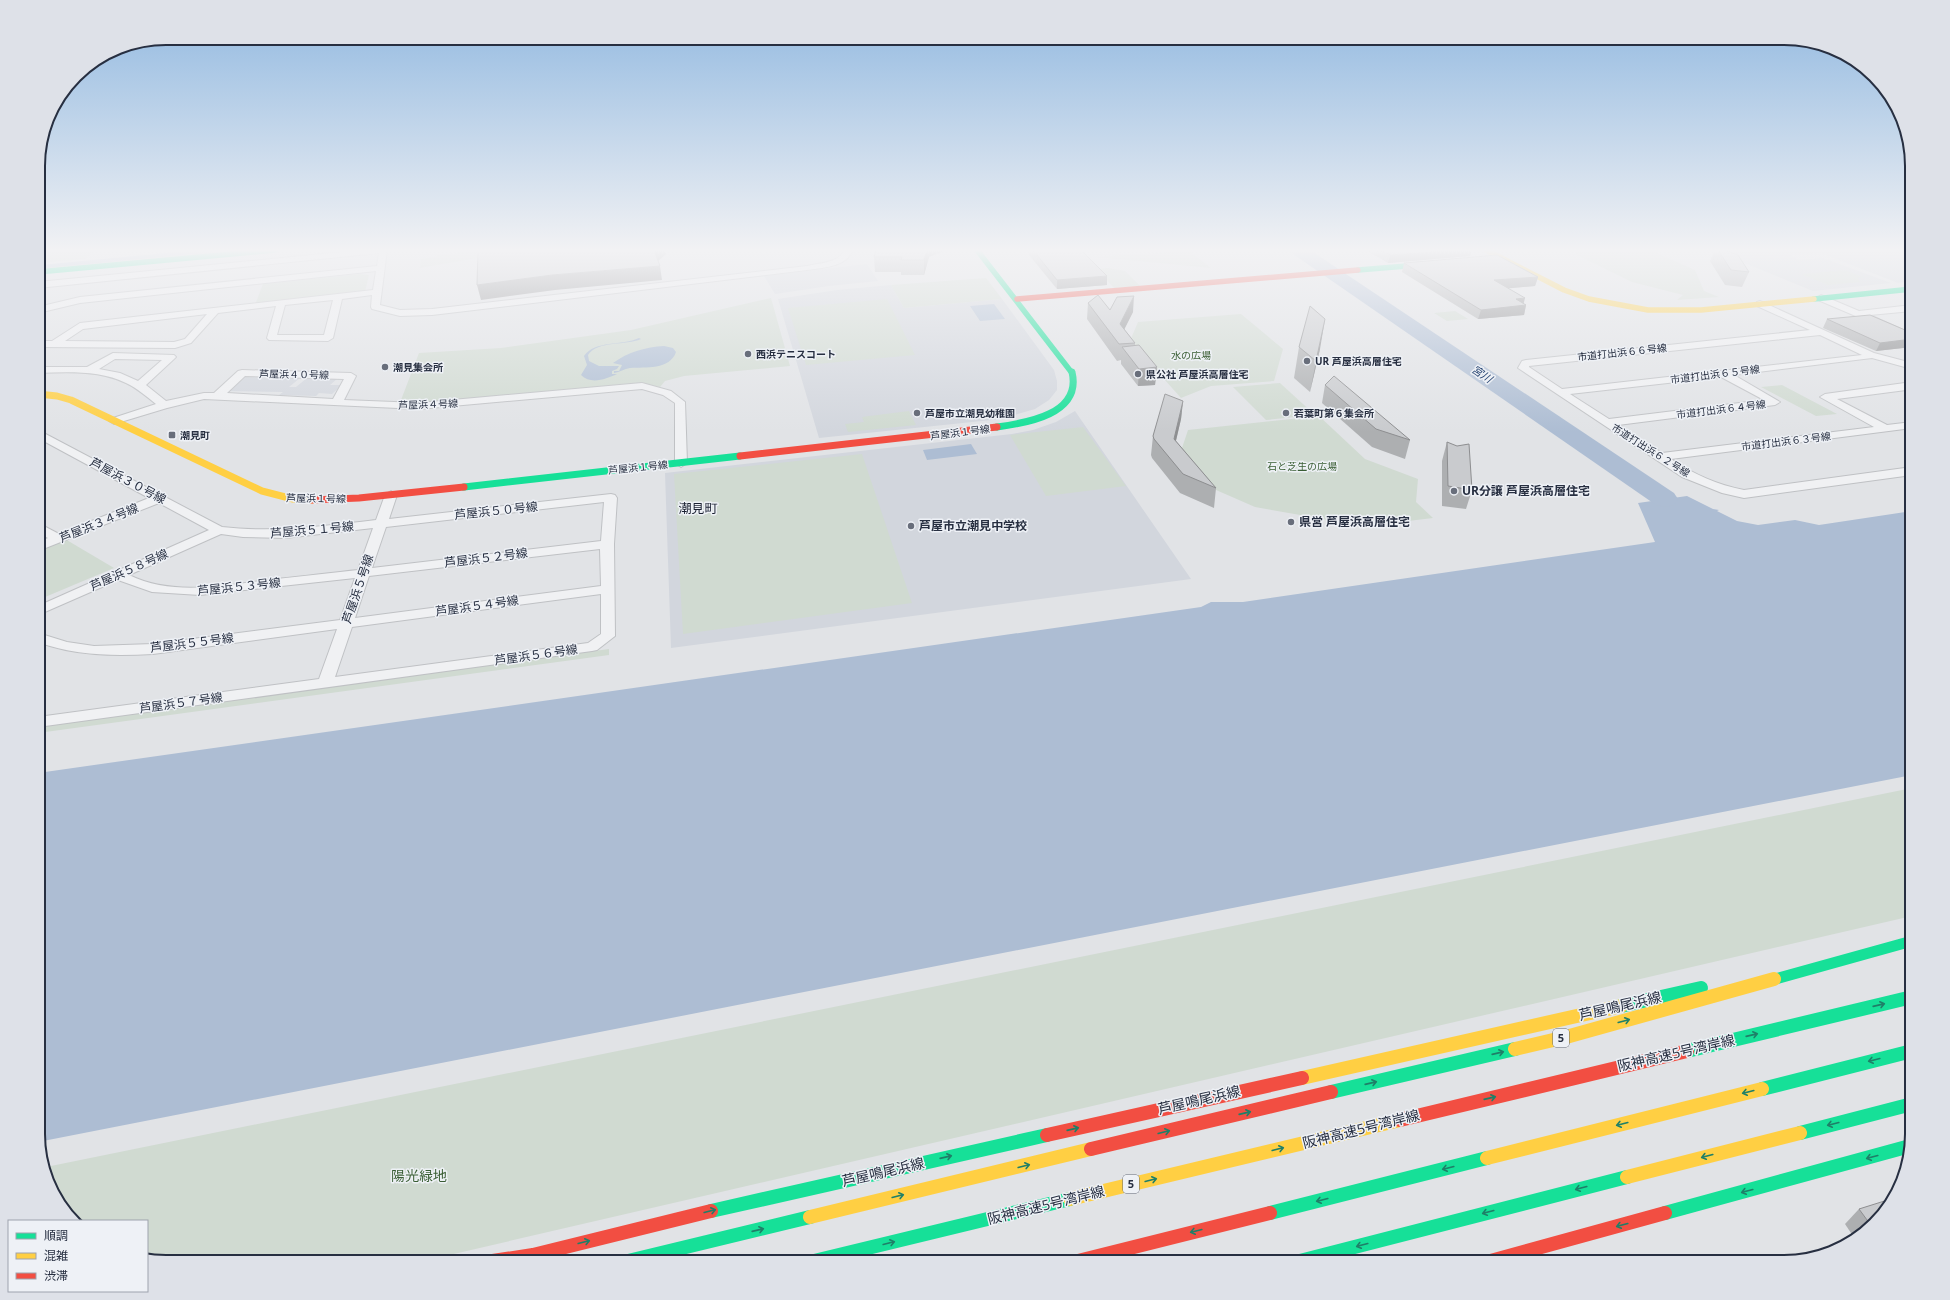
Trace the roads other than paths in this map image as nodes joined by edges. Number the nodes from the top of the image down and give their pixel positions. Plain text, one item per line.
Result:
1 (215, 311) joint
2 (279, 311) edge
3 (335, 311) edge
4 (391, 311) edge
5 (443, 311) edge
6 (1026, 311) edge
7 (1774, 311) edge
8 (1850, 311) edge
9 (1888, 311) edge
10 (1857, 314) junction
11 (1820, 332) junction
12 (1905, 334) edge
13 (56, 343) junction
14 (45, 344) edge
15 (1871, 355) junction
16 (1905, 364) edge
17 (1523, 368) joint
18 (45, 370) edge
19 (88, 371) junction
20 (1722, 373) junction
21 (139, 386) junction
22 (1905, 387) edge
23 (1560, 392) junction
24 (45, 395) edge
25 (217, 396) junction
26 (337, 402) junction
27 (164, 405) junction
28 (114, 421) junction
29 (1607, 423) junction
30 (1905, 426) edge
31 (1886, 429) junction
32 (45, 437) edge
33 (1660, 457) junction
34 (681, 463) junction
35 (1905, 472) edge
36 (391, 495) junction
37 (160, 498) junction
38 (611, 498) joint
39 (382, 523) junction
40 (219, 530) junction
41 (45, 531) edge
42 (58, 539) junction
43 (45, 544) edge
44 (607, 544) junction
45 (364, 573) junction
46 (118, 575) junction
47 (607, 589) junction
48 (45, 608) edge
49 (347, 623) junction
50 (45, 640) edge
51 (324, 684) junction
52 (45, 721) edge
53 (1905, 943) edge
54 (1905, 943) edge
55 (1733, 980) dead end
56 (1710, 986) dead end
57 (1905, 999) edge
58 (1905, 1052) edge
59 (1905, 1106) edge
60 (1904, 1148) edge
61 (532, 1255) edge
62 (653, 1255) edge
63 (839, 1255) edge
64 (1102, 1255) edge
65 (1323, 1255) edge
66 (1513, 1255) edge

1 - 13 street
1 - 13 street
2 - 3 street
4 - 5 street
6 - 34 main road, 芦屋浜１号線
7 - 11 street
8 - 10 street
9 - 10 street
10 - 12 street
11 - 15 street
11 - 17 street, 市道打出浜６６号線
13 - 14 street
15 - 16 street
15 - 20 street, 市道打出浜６５号線
17 - 23 street, 市道打出浜６２号線
18 - 19 street
19 - 21 street
19 - 21 street
20 - 23 street, 市道打出浜６５号線
20 - 29 street, 市道打出浜６４号線
21 - 27 street
22 - 31 street
23 - 29 street, 市道打出浜６２号線
24 - 28 main road, 芦屋浜１号線
25 - 26 street, 芦屋浜４号線
25 - 26 street, 芦屋浜４０号線
25 - 27 street, 芦屋浜４号線
26 - 34 street, 芦屋浜４号線
27 - 28 street, 芦屋浜４号線
28 - 36 main road, 芦屋浜１号線
29 - 33 street, 市道打出浜６２号線
30 - 31 street, 市道打出浜６３号線
31 - 33 street, 市道打出浜６３号線
32 - 37 street, 芦屋浜３０号線
33 - 35 street, 市道打出浜６２号線
34 - 36 main road, 芦屋浜１号線
36 - 39 street, 芦屋浜５号線
37 - 40 street, 芦屋浜３０号線
37 - 42 street, 芦屋浜３４号線
38 - 39 street, 芦屋浜５０号線
38 - 44 street, 芦屋浜５６号線
39 - 40 street, 芦屋浜５１号線
39 - 45 street, 芦屋浜５号線
40 - 46 street, 芦屋浜５８号線
41 - 42 street
42 - 43 street, 芦屋浜３４号線
44 - 45 street, 芦屋浜５２号線
44 - 47 street, 芦屋浜５６号線
45 - 46 street, 芦屋浜５３号線
45 - 49 street, 芦屋浜５号線
46 - 48 street, 芦屋浜５８号線
47 - 49 street, 芦屋浜５４号線
47 - 51 street, 芦屋浜５６号線
49 - 50 street, 芦屋浜５５号線
49 - 51 street, 芦屋浜５号線
51 - 52 street, 芦屋浜５７号線
53 - 55 main road
62 -> 54 main road, 5
61 -> 56 main road, 芦屋鳴尾浜線
63 -> 57 main road, 阪神高速5号湾岸線 / 5
58 -> 64 main road
59 -> 65 main road
60 -> 66 main road

